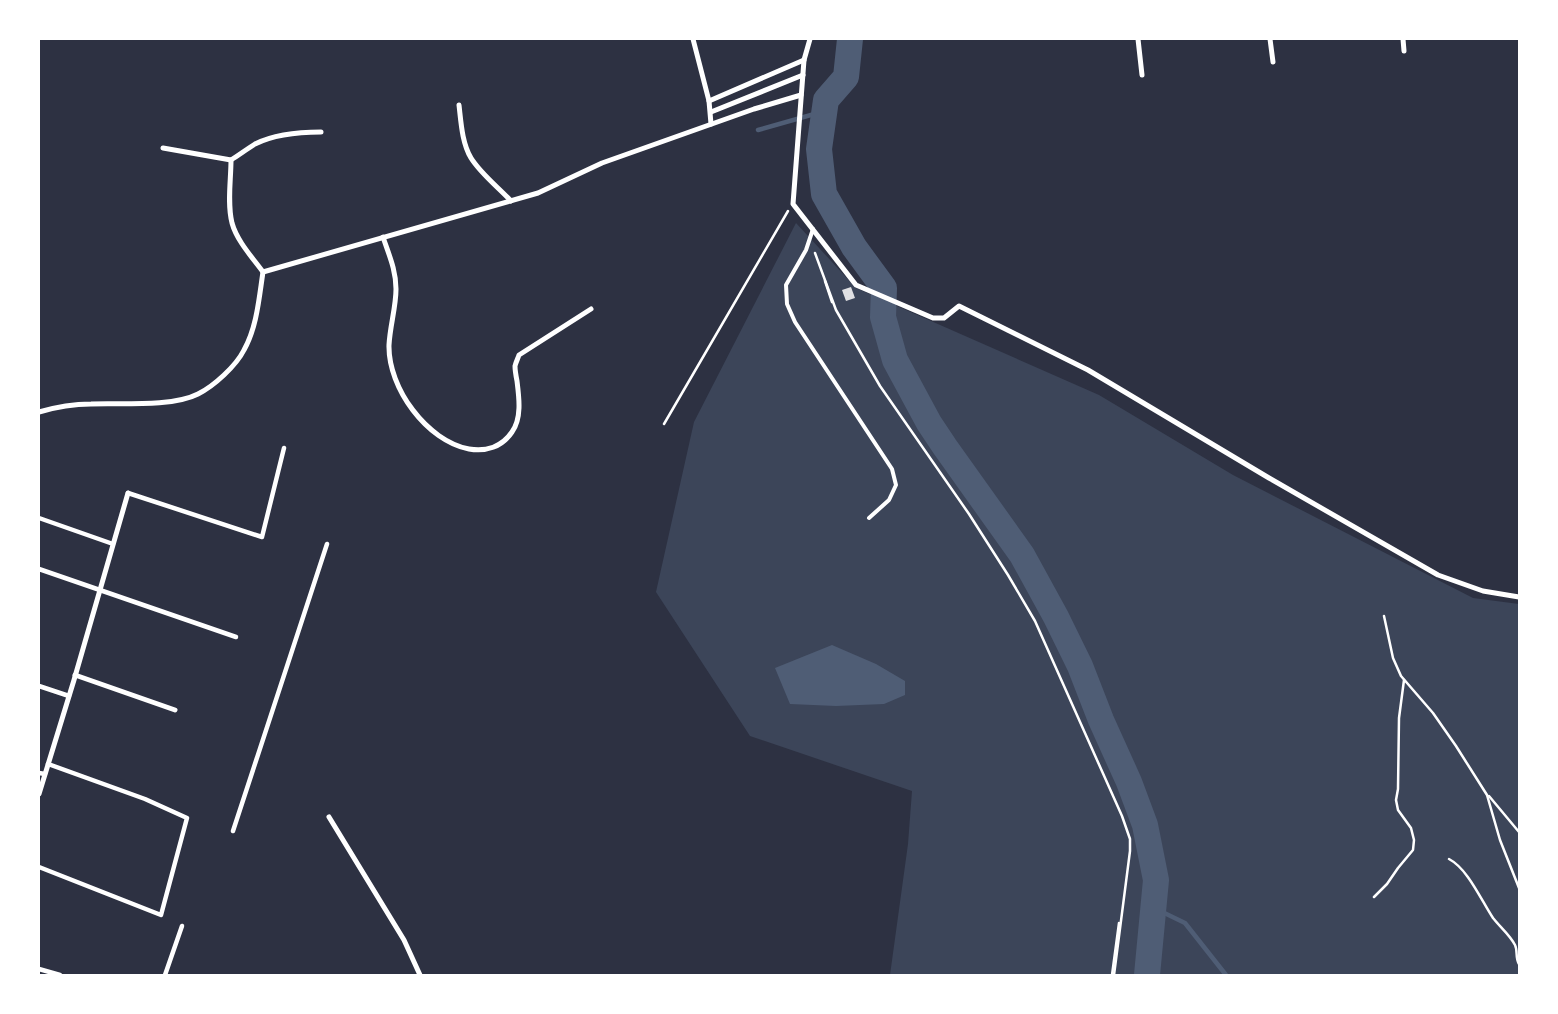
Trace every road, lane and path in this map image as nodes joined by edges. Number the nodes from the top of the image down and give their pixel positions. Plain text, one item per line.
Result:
1 (693, 39) edge
2 (810, 39) edge
3 (1138, 39) edge
4 (1270, 39) edge
5 (1403, 39) edge
6 (1404, 51) dead end
7 (804, 60) junction
8 (1273, 62) dead end
9 (802, 75) junction
10 (1142, 75) dead end
11 (801, 95) junction
12 (709, 101) junction
13 (459, 105) dead end
14 (710, 112) junction
15 (711, 124) junction
16 (321, 132) dead end
17 (163, 148) dead end
18 (232, 160) junction
19 (511, 201) junction
20 (793, 204) junction
21 (813, 229) junction
22 (383, 238) junction
23 (809, 239) junction
24 (263, 272) junction
25 (591, 309) dead end
26 (39, 412) edge
27 (664, 424) dead end
28 (284, 448) dead end
29 (128, 493) joint
30 (39, 518) edge
31 (869, 518) dead end
32 (113, 544) junction
33 (327, 544) dead end
34 (39, 568) edge
35 (100, 590) junction
36 (1519, 596) edge
37 (1384, 616) dead end
38 (236, 637) dead end
39 (75, 674) junction
40 (1404, 680) junction
41 (39, 686) edge
42 (69, 696) junction
43 (175, 710) dead end
44 (48, 764) junction
45 (42, 773) edge
46 (39, 794) edge
47 (1488, 795) junction
48 (329, 817) dead end
49 (233, 831) dead end
50 (1519, 832) edge
51 (1449, 859) dead end
52 (39, 867) edge
53 (1519, 888) edge
54 (1374, 897) dead end
55 (182, 926) dead end
56 (1519, 964) edge
57 (39, 968) edge
58 (60, 975) edge
59 (165, 975) edge
60 (420, 975) edge
61 (1113, 975) edge

1 - 12 street
2 - 7 street
3 - 10 street
4 - 8 street
5 - 6 street
7 - 9 street
7 - 12 street
9 - 11 street
9 - 14 street
11 - 15 street
11 - 20 street
12 - 14 street
13 - 19 street
14 - 15 street
15 - 19 street
16 - 18 street
17 - 18 street
18 - 24 street
19 - 22 street
20 - 21 street
20 - 27 path
21 - 23 lane
21 - 36 street
22 - 24 street
22 - 25 street
23 - 31 lane
23 - 61 path
24 - 26 street
28 - 29 street
29 - 32 street
30 - 32 street
32 - 35 street
33 - 49 street
34 - 35 street
35 - 38 street
35 - 39 street
37 - 40 path
39 - 42 street
39 - 43 street
40 - 47 path
40 - 54 path
41 - 42 street
42 - 44 street
44 - 45 street
44 - 52 street
45 - 46 street
47 - 50 path
47 - 53 path
48 - 60 street
51 - 56 path
55 - 59 street
57 - 58 street

